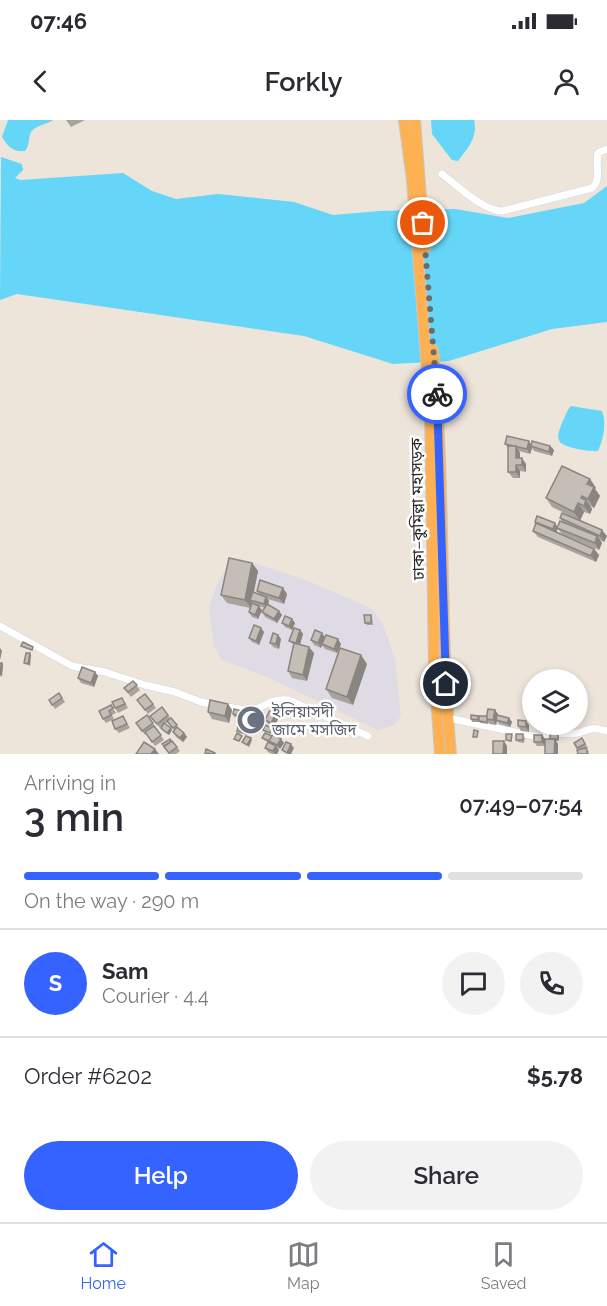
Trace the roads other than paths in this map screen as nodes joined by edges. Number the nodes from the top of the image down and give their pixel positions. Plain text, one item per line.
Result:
1 (404, 120) edge
2 (415, 120) edge
3 (607, 149) edge
4 (442, 174) dead end
5 (416, 179) junction
6 (434, 407) junction
7 (0, 626) edge
8 (448, 718) junction
9 (607, 731) edge
10 (368, 736) dead end
11 (440, 754) edge
12 (451, 754) edge

1 - 5 highway, ঢাকা–কুমিল্লা মহাসড়ক
2 - 5 highway, ঢাকা–কুমিল্লা মহাসড়ক
3 - 4 street
5 - 6 highway, ঢাকা–কুমিল্লা মহাসড়ক
6 - 8 highway, ঢাকা–কুমিল্লা মহাসড়ক
6 - 11 highway, ঢাকা–কুমিল্লা মহাসড়ক
7 - 10 street
8 - 9 street
8 - 12 highway, ঢাকা–কুমিল্লা মহাসড়ক

